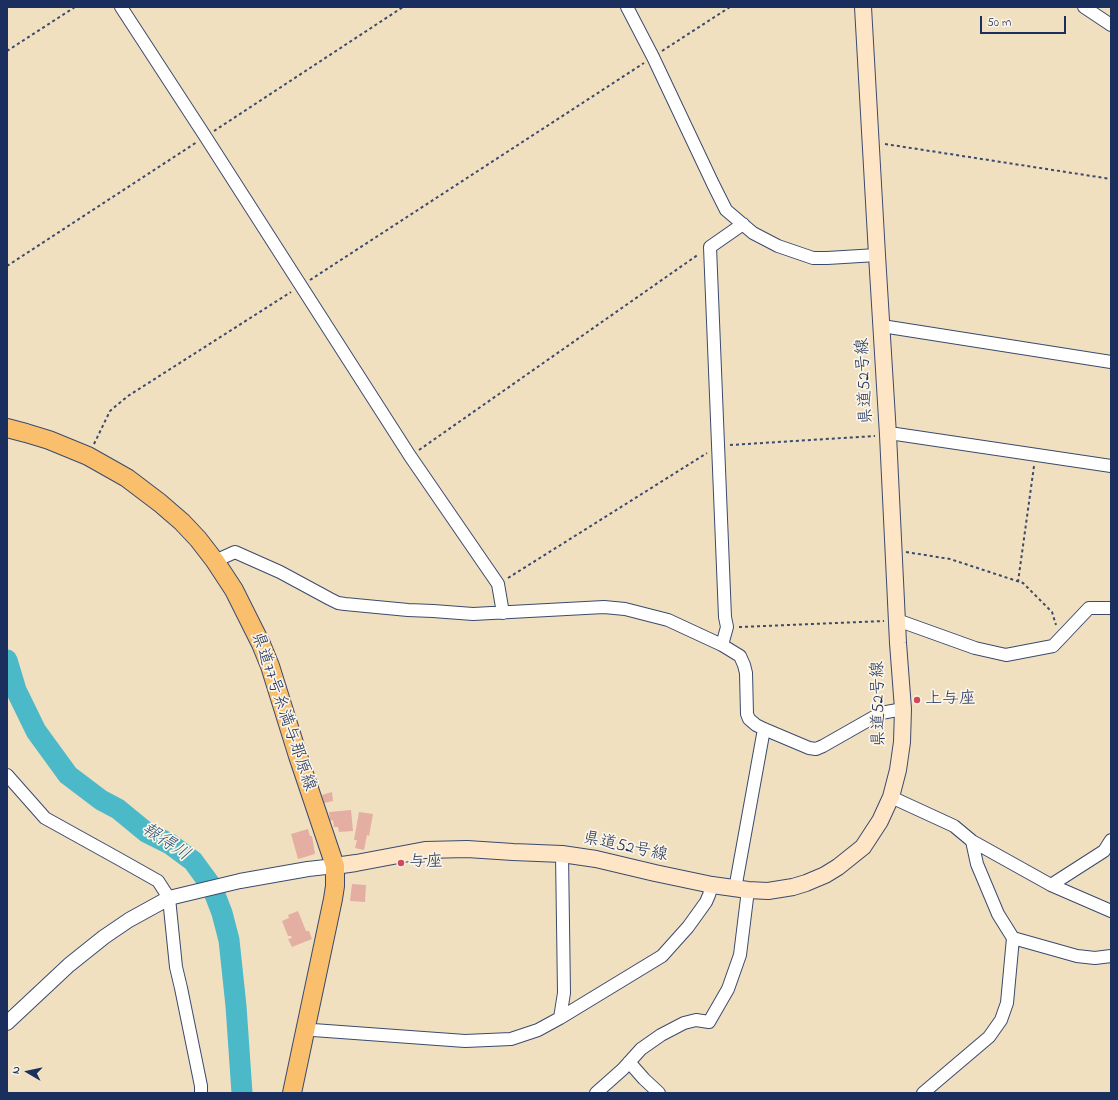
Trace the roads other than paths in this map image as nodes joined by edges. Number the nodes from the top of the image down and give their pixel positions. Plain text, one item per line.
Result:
1 (121, 7) edge
2 (627, 7) edge
3 (863, 7) edge
4 (1084, 7) edge
5 (1111, 25) edge
6 (743, 224) junction
7 (877, 255) junction
8 (882, 326) junction
9 (1111, 362) edge
10 (7, 428) edge
11 (888, 435) junction
12 (1111, 466) edge
13 (215, 561) junction
14 (1111, 608) edge
15 (503, 613) junction
16 (897, 620) junction
17 (722, 645) junction
18 (903, 709) junction
19 (764, 729) junction
20 (7, 775) edge
21 (891, 797) junction
22 (1111, 840) edge
23 (972, 841) junction
24 (562, 854) junction
25 (335, 866) junction
26 (712, 885) junction
27 (1051, 886) junction
28 (742, 889) junction
29 (175, 897) junction
30 (1111, 911) edge
31 (1012, 938) junction
32 (1111, 956) edge
33 (560, 1018) junction
34 (7, 1023) edge
35 (306, 1029) junction
36 (629, 1062) junction
37 (201, 1093) edge
38 (292, 1093) edge
39 (596, 1093) edge
40 (659, 1093) edge
41 (923, 1093) edge

1 - 15 street
2 - 6 street
3 - 7 main road, 県道52号線
4 - 5 street
6 - 7 street
6 - 17 street
7 - 8 main road, 県道52号線
8 - 9 street
8 - 11 main road, 県道52号線
10 - 13 main road, 県道77号糸満与那原線
11 - 12 street
11 - 16 main road, 県道52号線
13 - 15 street
13 - 25 main road, 県道77号糸満与那原線
14 - 16 street
15 - 17 street
16 - 18 main road, 県道52号線
17 - 19 street
18 - 19 street
18 - 21 main road, 県道52号線
19 - 28 street
20 - 29 street
21 - 23 street
21 - 28 main road, 県道52号線
22 - 27 street
23 - 27 street
23 - 31 street
24 - 25 main road, 県道52号線
24 - 26 main road, 県道52号線
24 - 33 street
25 - 29 street
25 - 35 main road, 県道77号糸満与那原線
26 - 28 main road, 県道52号線
26 - 33 street
27 - 30 street
28 - 36 street
29 - 34 street
29 - 37 street
31 - 32 street
31 - 41 street
33 - 35 street
35 - 38 main road, 県道77号糸満与那原線
36 - 39 street
36 - 40 street

